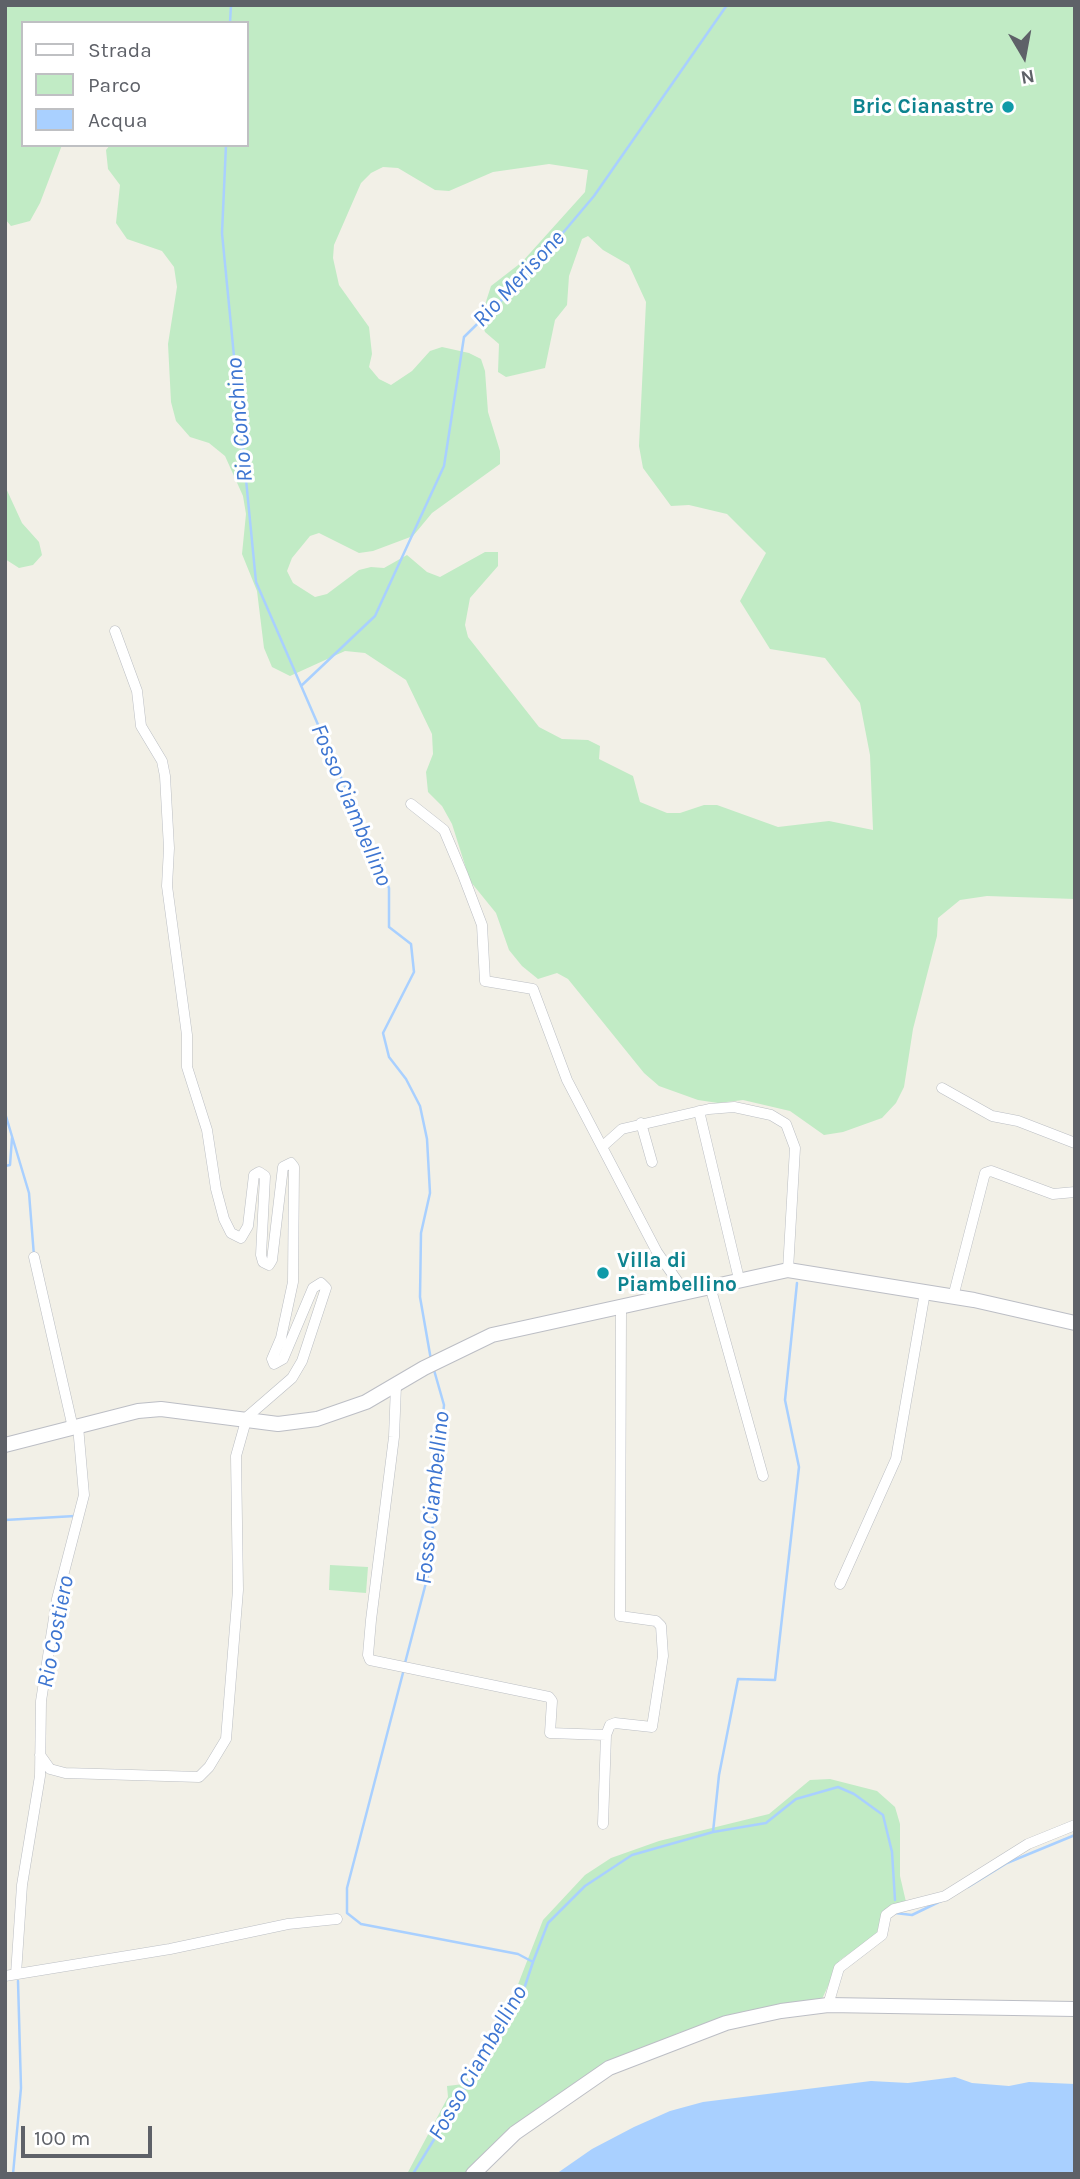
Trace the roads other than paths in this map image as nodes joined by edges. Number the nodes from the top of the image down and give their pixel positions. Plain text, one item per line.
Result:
1 (116, 631) dead end
2 (411, 804) dead end
3 (942, 1088) dead end
4 (699, 1111) junction
5 (641, 1123) junction
6 (1075, 1143) edge
7 (603, 1146) junction
8 (652, 1162) dead end
9 (1075, 1192) edge
10 (34, 1257) dead end
11 (788, 1270) junction
12 (739, 1279) junction
13 (710, 1286) junction
14 (685, 1292) junction
15 (925, 1292) junction
16 (953, 1297) junction
17 (621, 1307) junction
18 (1075, 1322) edge
19 (396, 1385) junction
20 (244, 1421) junction
21 (75, 1427) junction
22 (5, 1446) edge
23 (763, 1476) dead end
24 (840, 1584) dead end
25 (606, 1735) junction
26 (40, 1755) junction
27 (603, 1824) dead end
28 (1075, 1825) edge
29 (337, 1919) dead end
30 (11, 1975) edge
31 (828, 2005) junction
32 (1075, 2009) edge
33 (473, 2174) edge

1 - 20 street
2 - 7 street
3 - 6 street
4 - 5 street
4 - 11 street
4 - 12 street
5 - 7 street
5 - 8 street
7 - 14 street
9 - 16 street
10 - 21 street
11 - 12 main road
11 - 15 main road
12 - 13 main road
13 - 14 main road
13 - 23 street
14 - 17 main road
15 - 16 main road
15 - 24 street
16 - 18 main road
17 - 19 main road
17 - 25 street
19 - 20 main road
19 - 25 street
20 - 21 main road
20 - 26 street
21 - 22 main road
21 - 26 street
25 - 27 street
26 - 30 street
28 - 31 street
29 - 30 street
31 - 32 main road
31 - 33 main road

